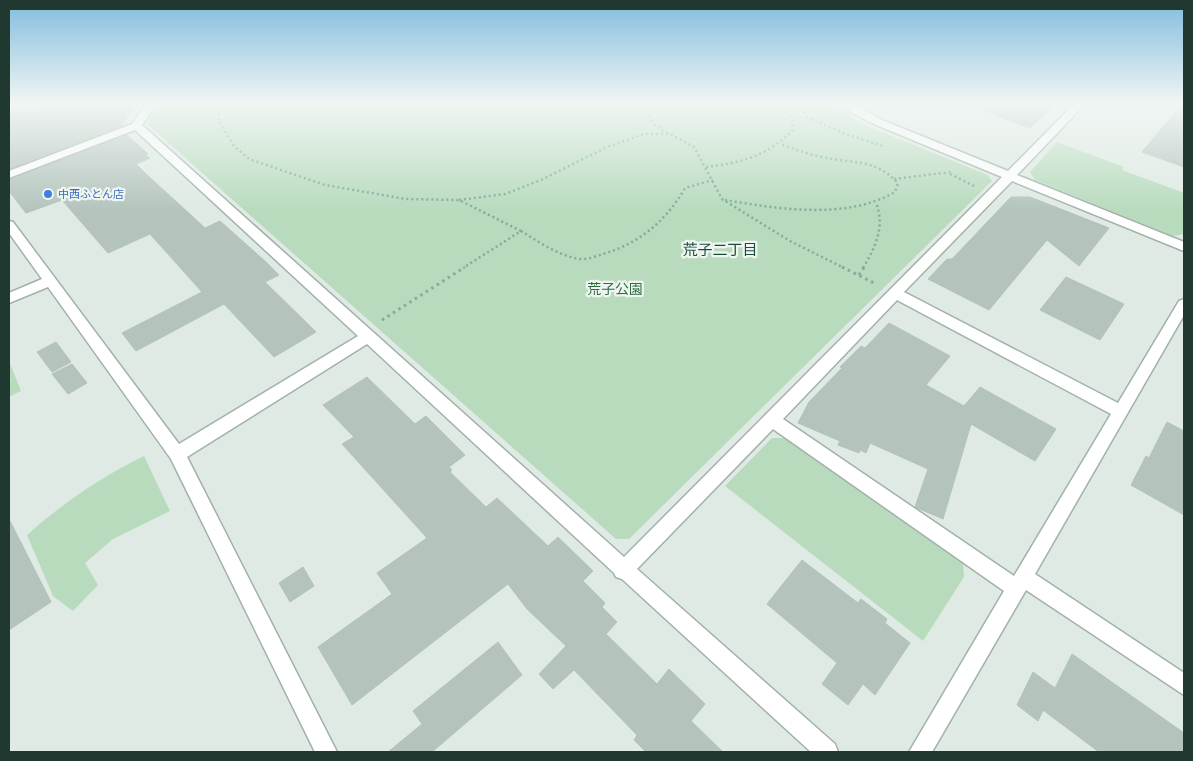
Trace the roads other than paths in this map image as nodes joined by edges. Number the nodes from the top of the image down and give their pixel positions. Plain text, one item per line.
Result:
1 (104, 139) edge
2 (150, 139) edge
3 (918, 139) edge
4 (1047, 139) edge
5 (9, 175) edge
6 (1010, 176) junction
7 (9, 225) edge
8 (1184, 247) edge
9 (50, 281) junction
10 (894, 293) junction
11 (9, 298) edge
12 (1184, 304) edge
13 (367, 334) junction
14 (1120, 412) junction
15 (771, 419) junction
16 (177, 454) junction
17 (623, 571) junction
18 (1019, 583) junction
19 (1184, 686) edge
20 (326, 752) edge
21 (826, 752) edge
22 (920, 752) edge

1 - 5 street
2 - 13 street
3 - 6 street
4 - 6 street
6 - 8 street
6 - 10 street
7 - 9 street
9 - 11 street
9 - 16 street
10 - 14 street
10 - 15 street
12 - 14 street
13 - 16 street
13 - 17 street
14 - 18 street
15 - 17 street
15 - 18 street
16 - 20 street
17 - 21 street
18 - 19 street
18 - 22 street

